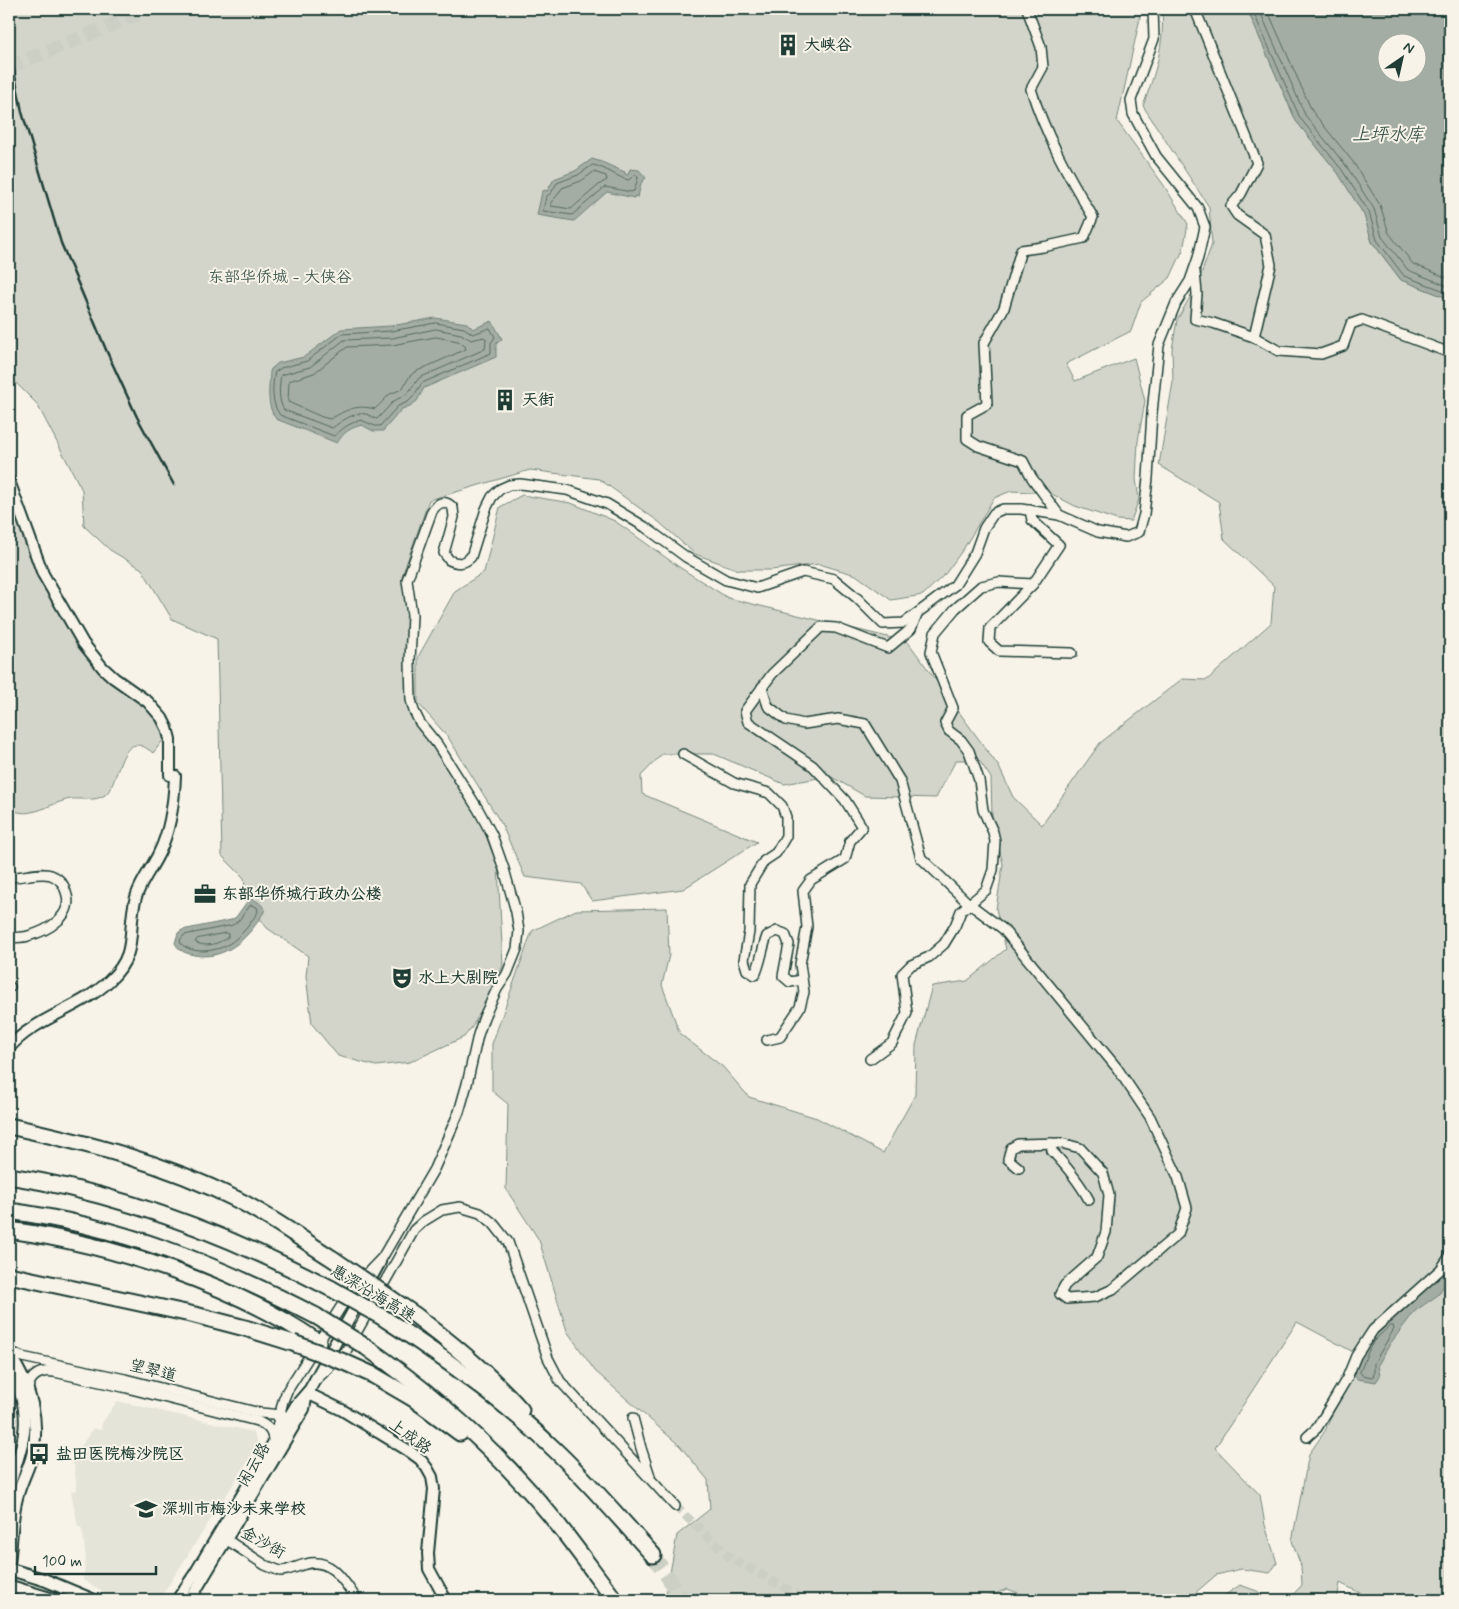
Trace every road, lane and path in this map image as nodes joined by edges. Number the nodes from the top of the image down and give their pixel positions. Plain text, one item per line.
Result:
1 (1027, 9) edge
2 (1154, 9) edge
3 (1195, 9) edge
4 (1194, 269) junction
5 (1254, 337) junction
6 (1450, 353) edge
7 (9, 481) edge
8 (1030, 510) junction
9 (1060, 515) junction
10 (1033, 584) junction
11 (917, 614) junction
12 (1072, 653) dead end
13 (762, 687) junction
14 (683, 754) dead end
15 (9, 877) edge
16 (970, 904) junction
17 (9, 938) edge
18 (802, 980) junction
19 (767, 1040) dead end
20 (9, 1048) edge
21 (870, 1059) dead end
22 (9, 1126) edge
23 (1051, 1142) junction
24 (1019, 1168) dead end
25 (9, 1176) edge
26 (1089, 1200) dead end
27 (15, 1212) edge
28 (9, 1230) edge
29 (1450, 1256) edge
30 (380, 1262) junction
31 (9, 1275) edge
32 (318, 1342) junction
33 (9, 1352) edge
34 (9, 1371) edge
35 (314, 1382) junction
36 (28, 1389) junction
37 (307, 1393) junction
38 (291, 1414) junction
39 (279, 1416) junction
40 (633, 1418) dead end
41 (1307, 1436) dead end
42 (272, 1446) junction
43 (555, 1449) junction
44 (652, 1481) junction
45 (524, 1484) junction
46 (9, 1488) edge
47 (675, 1506) tunnel mouth
48 (227, 1540) junction
49 (653, 1555) tunnel mouth
50 (9, 1563) edge
51 (9, 1569) edge
52 (9, 1586) edge
53 (55, 1600) edge
54 (93, 1600) edge
55 (177, 1600) edge
56 (190, 1600) edge
57 (357, 1600) edge
58 (446, 1600) edge
59 (615, 1600) edge

1 - 9 street
2 - 4 street
3 - 5 street
4 - 5 street
4 - 9 street
5 - 6 street
7 - 20 street
8 - 9 street
8 - 10 street
8 - 11 street
10 - 12 street
10 - 16 street
11 - 13 street
11 - 30 street, 闲云路
13 - 16 street
13 - 18 street
14 - 18 street
15 - 17 street
16 - 21 street
16 - 23 street
18 - 19 street
22 - 43 highway, bridge
23 - 24 street
23 - 26 street
25 - 43 highway, 惠深沿海高速, bridge
27 - 45 highway, bridge
28 - 32 highway
29 - 41 street
30 - 32 street, 闲云路
30 - 35 street, 闲云路
31 - 45 highway, bridge
32 - 39 street, 闲云路
33 - 36 street
33 - 39 street, 望翠道
34 - 46 street
35 - 37 street, 闲云路
35 - 44 street
36 - 42 street, 望翠道
36 - 50 street
37 - 38 street, 闲云路
37 - 48 street, 闲云路
37 - 58 street, 上成路
38 - 39 street, 望翠道
38 - 42 street, 闲云路
39 - 42 street, 闲云路
40 - 44 street
42 - 55 street, 闲云路
43 - 49 highway, 惠深沿海高速
44 - 47 street
45 - 59 highway
48 - 56 street, 闲云路
48 - 57 street, 金沙街
51 - 54 main road
52 - 53 main road

